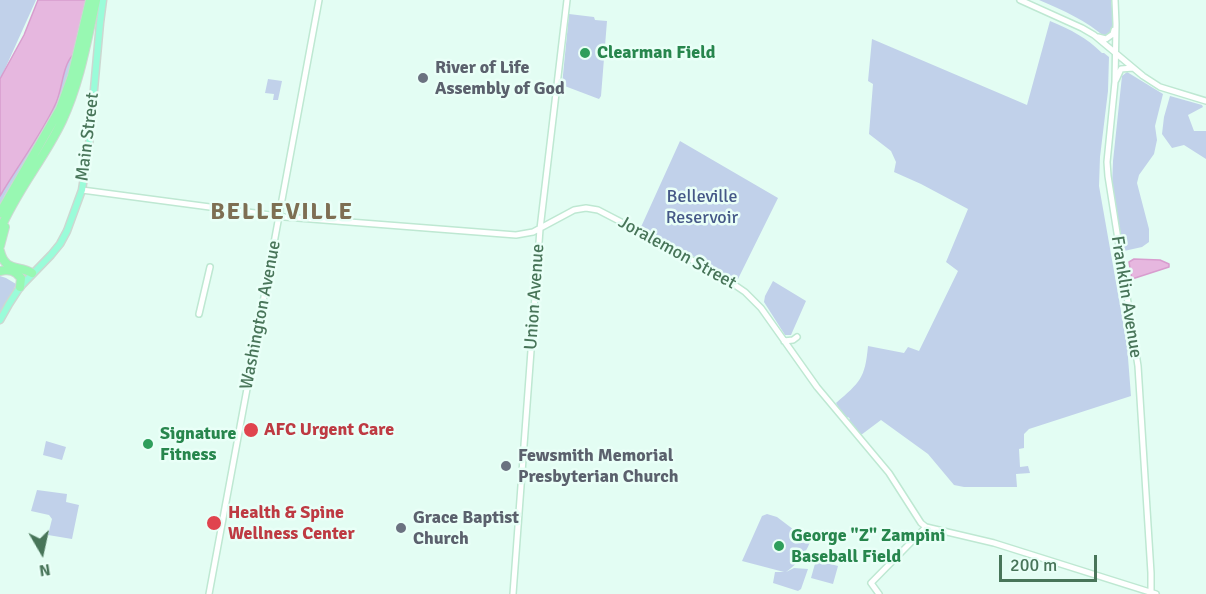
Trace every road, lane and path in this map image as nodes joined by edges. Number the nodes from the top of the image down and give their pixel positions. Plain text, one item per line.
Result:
1 (90, 0) edge
2 (96, 0) edge
3 (104, 0) edge
4 (319, 0) edge
5 (567, 0) edge
6 (1020, 0) edge
7 (1115, 0) edge
8 (1116, 24) junction
9 (1094, 35) junction
10 (1116, 53) junction
11 (1134, 69) junction
12 (1115, 81) junction
13 (1206, 101) edge
14 (24, 184) junction
15 (82, 190) junction
16 (0, 213) edge
17 (279, 216) junction
18 (540, 229) junction
19 (0, 230) edge
20 (0, 246) edge
21 (0, 250) edge
22 (210, 267) dead end
23 (10, 270) junction
24 (0, 271) edge
25 (32, 273) junction
26 (20, 287) junction
27 (199, 314) dead end
28 (0, 320) edge
29 (797, 337) dead end
30 (784, 341) junction
31 (926, 527) junction
32 (1153, 593) edge
33 (208, 594) edge
34 (513, 594) edge
35 (879, 594) edge

1 - 16 highway
2 - 14 highway
3 - 15 main road, Main Street
4 - 17 street, Washington Avenue
5 - 18 street, Union Avenue
6 - 9 street
7 - 8 street, Franklin Avenue
8 - 9 street
8 - 10 street, Franklin Avenue
9 - 10 street
10 - 11 street
10 - 12 street, Franklin Avenue
11 - 12 street
11 - 13 street
12 - 32 street, Franklin Avenue
14 - 19 highway
14 - 20 highway
15 - 17 street, Joralemon Street
15 - 25 main road, Main Street
17 - 18 street, Joralemon Street
17 - 33 street, Washington Avenue
18 - 30 street, Joralemon Street
18 - 34 street, Union Avenue
21 - 25 highway
22 - 27 street
23 - 24 highway
23 - 25 highway
23 - 26 highway
25 - 26 main road, Main Street
26 - 28 main road, Main Street
29 - 30 street
30 - 31 street, Joralemon Street
31 - 32 street
31 - 35 street

